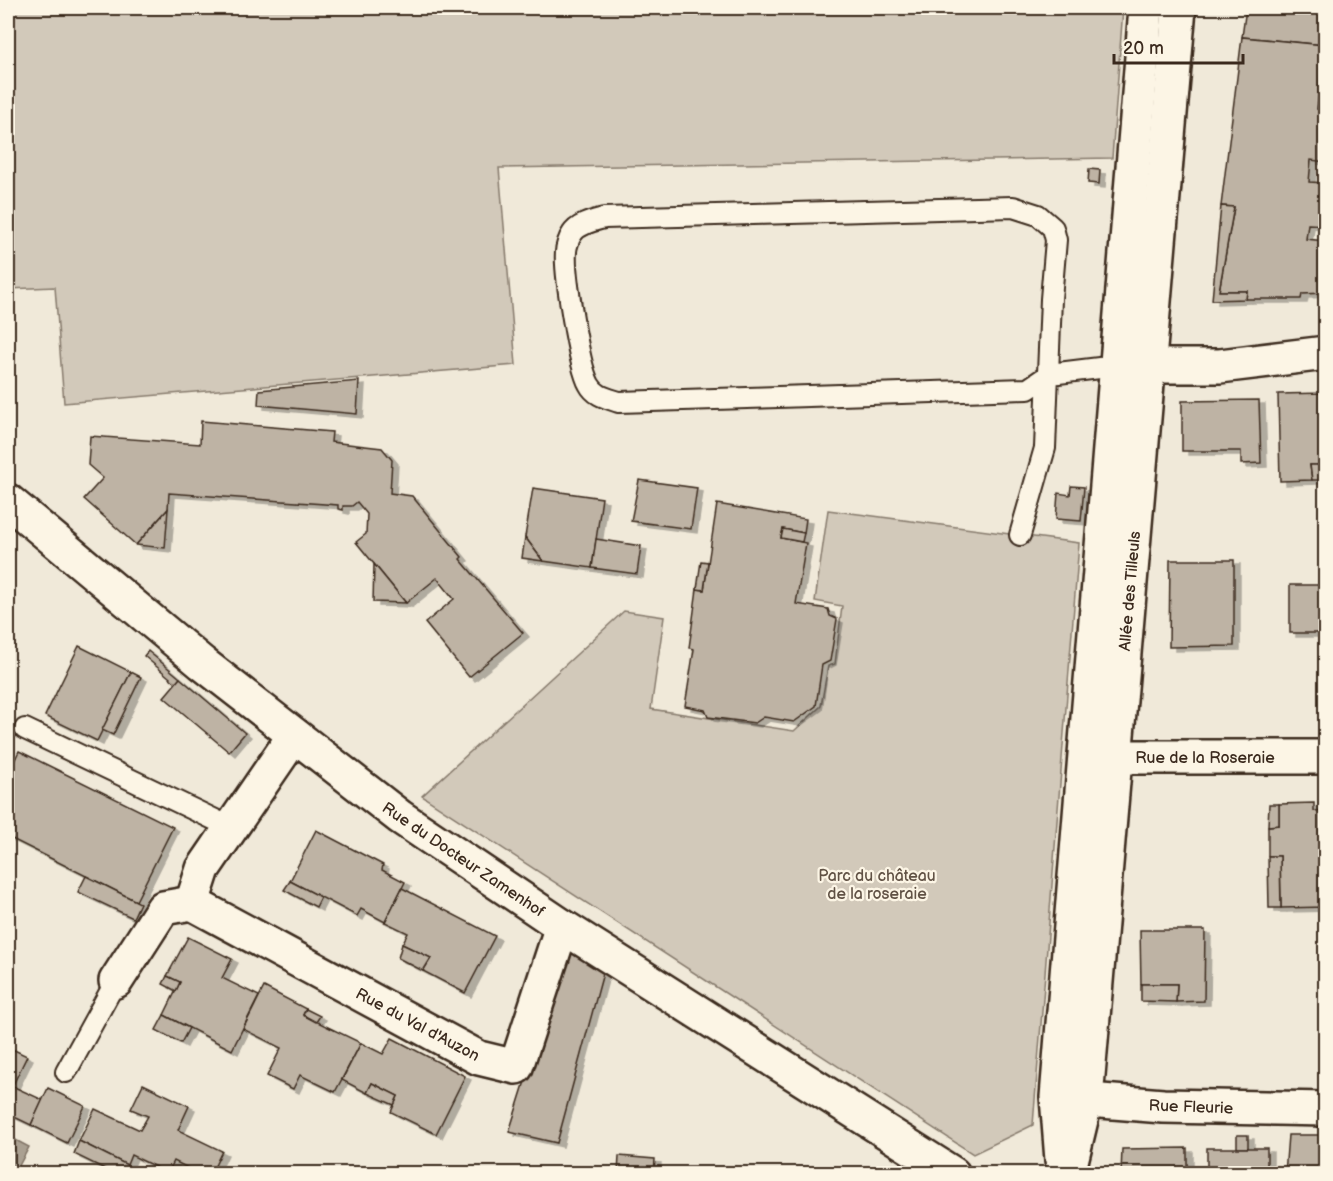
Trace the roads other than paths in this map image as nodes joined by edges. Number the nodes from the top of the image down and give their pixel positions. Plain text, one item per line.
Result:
1 (1146, 8) edge
2 (1179, 8) edge
3 (1326, 353) edge
4 (1116, 366) junction
5 (1149, 366) junction
6 (1050, 374) junction
7 (8, 501) edge
8 (1020, 535) dead end
9 (25, 729) dead end
10 (294, 736) junction
11 (1100, 754) junction
12 (1326, 757) edge
13 (230, 827) junction
14 (192, 903) junction
15 (562, 926) junction
16 (116, 981) joint
17 (66, 1072) dead end
18 (1071, 1098) junction
19 (1326, 1109) edge
20 (952, 1173) edge
21 (1063, 1173) edge
22 (1068, 1173) edge

1 - 4 street, Allée des Tilleuls
2 - 5 street, Allée des Tilleuls
3 - 5 street
4 - 5 street
4 - 6 lane
4 - 11 street, Allée des Tilleuls
5 - 11 street, Allée des Tilleuls
6 - 6 lane
6 - 8 lane
7 - 10 street, Rue du Docteur Zamenhof
9 - 13 lane
10 - 13 street
10 - 15 street, Rue du Docteur Zamenhof
11 - 12 street, Rue de la Roseraie
11 - 18 street, Allée des Tilleuls
13 - 14 street
14 - 15 street, Rue du Val d'Auzon
14 - 16 street
15 - 20 street, Rue du Docteur Zamenhof
16 - 17 lane
18 - 19 street, Rue Fleurie
18 - 21 street, Allée des Tilleuls
18 - 22 street, Allée des Tilleuls

